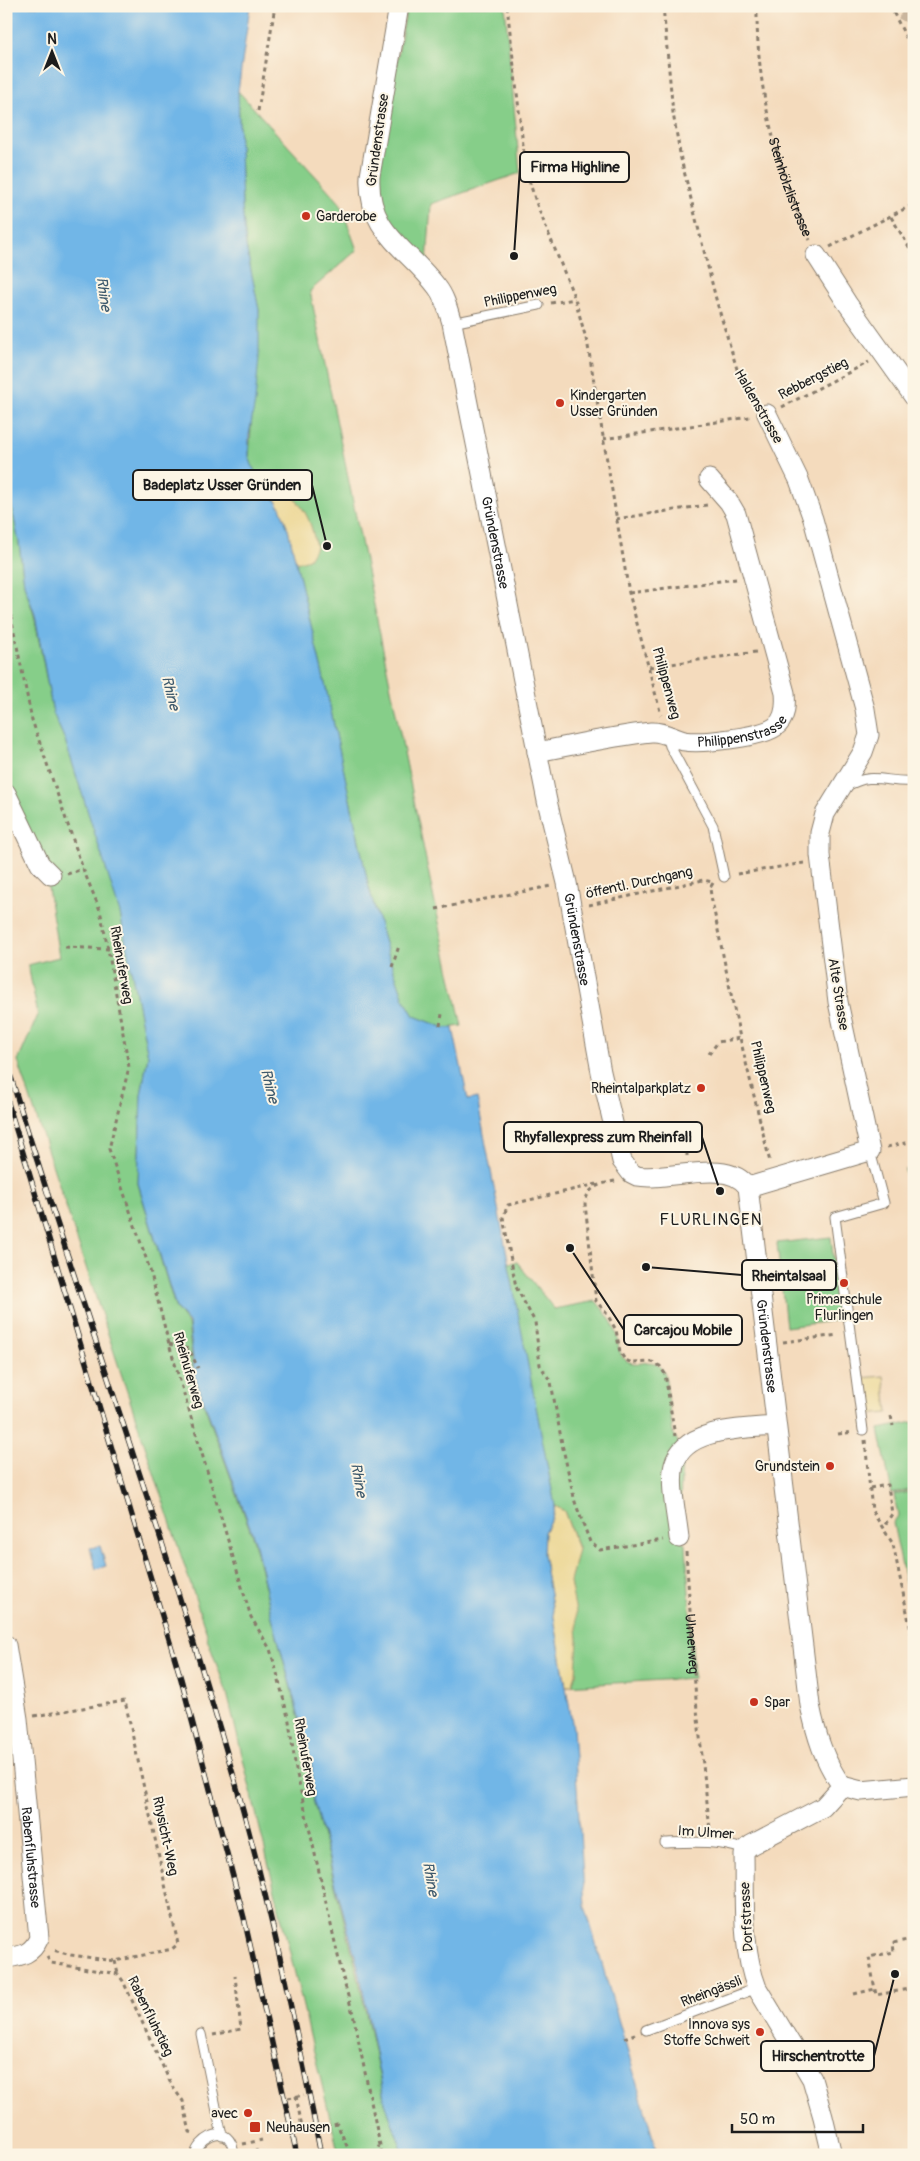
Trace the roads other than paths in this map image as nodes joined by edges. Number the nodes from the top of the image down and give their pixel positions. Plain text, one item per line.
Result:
1 (399, 6) edge
2 (816, 255) road end
3 (539, 305) road end
4 (452, 323) junction
5 (914, 397) edge
6 (767, 414) road end
7 (709, 479) dead end
8 (667, 735) junction
9 (537, 752) junction
10 (914, 781) edge
11 (837, 792) junction
12 (6, 793) edge
13 (51, 874) dead end
14 (724, 877) road end
15 (870, 1151) junction
16 (748, 1187) junction
17 (776, 1426) junction
18 (862, 1431) road end
19 (679, 1538) road end
20 (6, 1645) edge
21 (842, 1786) junction
22 (914, 1786) edge
23 (665, 1843) dead end
24 (745, 1850) junction
25 (6, 1958) edge
26 (757, 1988) junction
27 (646, 2030) dead end
28 (202, 2036) road end
29 (222, 2136) junction
30 (195, 2155) edge
31 (234, 2155) edge
32 (832, 2155) edge

1 - 4 street, Gründenstrasse
2 - 5 street, Steinhölzlistrasse
3 - 4 lane, Philippenweg
4 - 9 street, Gründenstrasse
6 - 11 street, Haldenstrasse
7 - 8 street, Philippenstrasse
8 - 9 street, Philippenstrasse
8 - 14 lane, Philippenweg
9 - 16 street, Gründenstrasse
10 - 11 lane
11 - 15 street, Alte Strasse
12 - 13 street
15 - 16 street
15 - 18 lane
16 - 17 street, Gründenstrasse
17 - 19 street
17 - 21 street, Gründenstrasse
20 - 25 street, Rabenfluhstrasse
21 - 22 street
21 - 24 street
23 - 24 lane, Im Ulmer
24 - 26 street, Dorfstrasse
26 - 27 lane, Rheingässli
26 - 32 street, Dorfstrasse
28 - 29 lane
29 - 30 lane
29 - 31 lane

